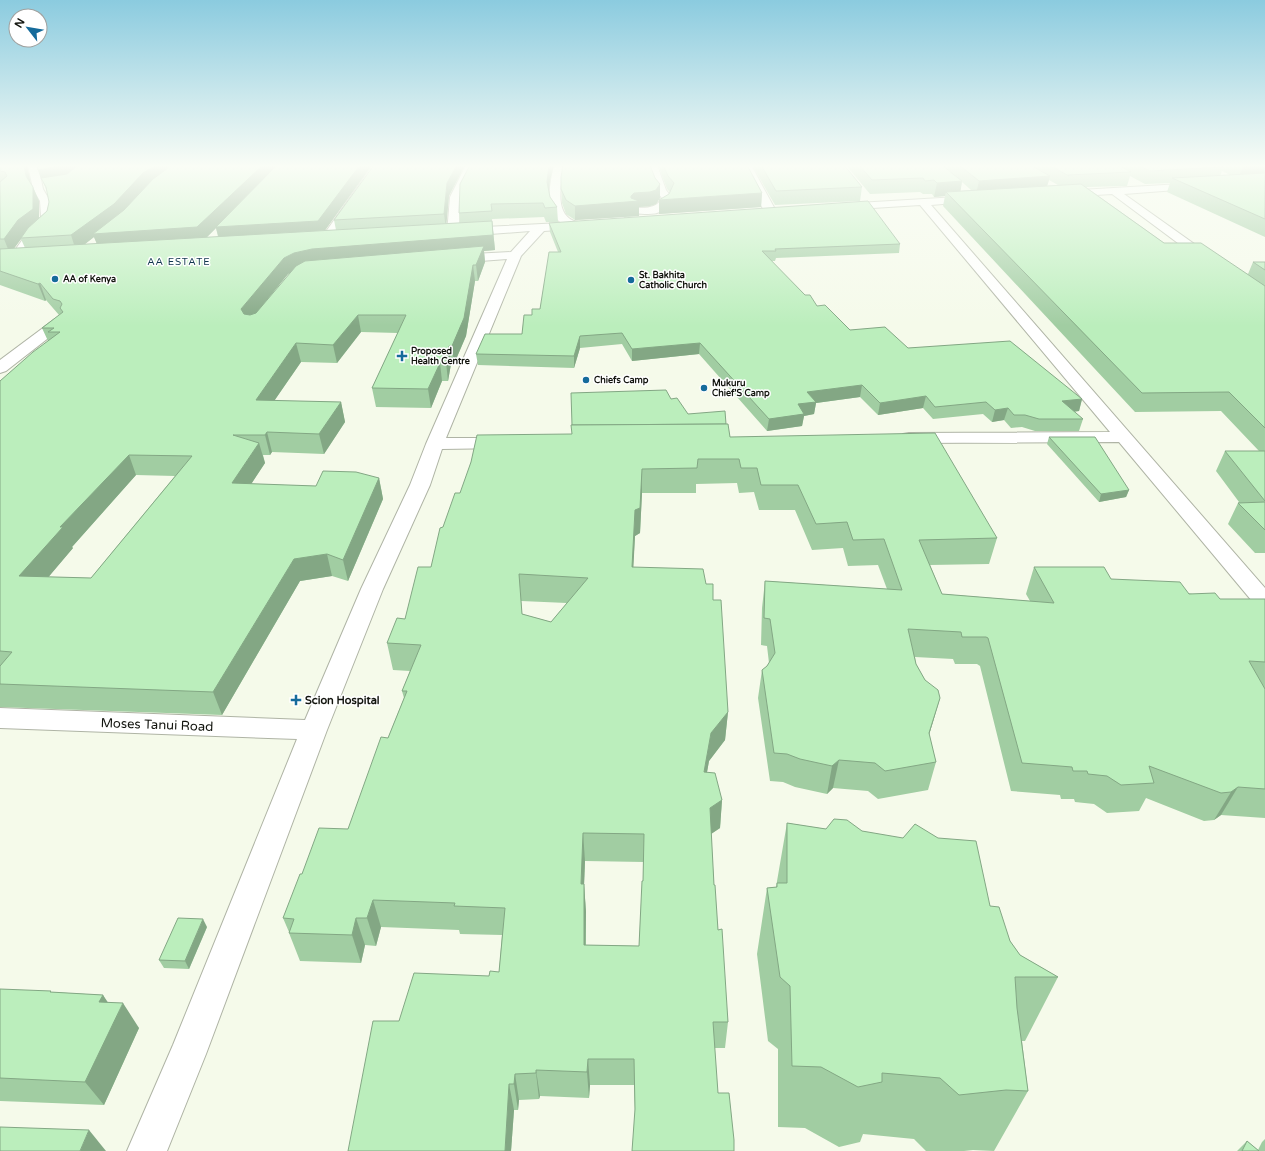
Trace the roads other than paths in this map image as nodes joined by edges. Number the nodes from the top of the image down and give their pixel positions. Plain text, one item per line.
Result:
1 (47, 219) edge
2 (338, 219) edge
3 (451, 219) edge
4 (562, 219) edge
5 (622, 219) edge
6 (664, 219) edge
7 (937, 219) edge
8 (1153, 219) edge
9 (628, 222) junction
10 (604, 223) edge
11 (588, 225) edge
12 (573, 226) junction
13 (541, 227) junction
14 (342, 240) edge
15 (515, 255) junction
16 (30, 259) edge
17 (0, 260) edge
18 (14, 260) junction
19 (440, 260) edge
20 (1221, 268) edge
21 (60, 322) edge
22 (0, 368) edge
23 (1124, 437) junction
24 (894, 439) edge
25 (525, 443) edge
26 (436, 444) junction
27 (1265, 602) edge
28 (0, 718) edge
29 (314, 730) junction
30 (147, 1151) edge

1 - 18 street
2 - 14 street
3 - 13 street
4 - 12 street
5 - 9 street
6 - 9 street
7 - 23 street
8 - 20 street
9 - 10 street
11 - 12 street
12 - 13 street
13 - 15 street
15 - 19 street
15 - 26 street
16 - 18 street
17 - 18 street
21 - 22 street
23 - 24 street
23 - 27 street
25 - 26 street
26 - 29 street
28 - 29 street, Moses Tanui Road
29 - 30 street

